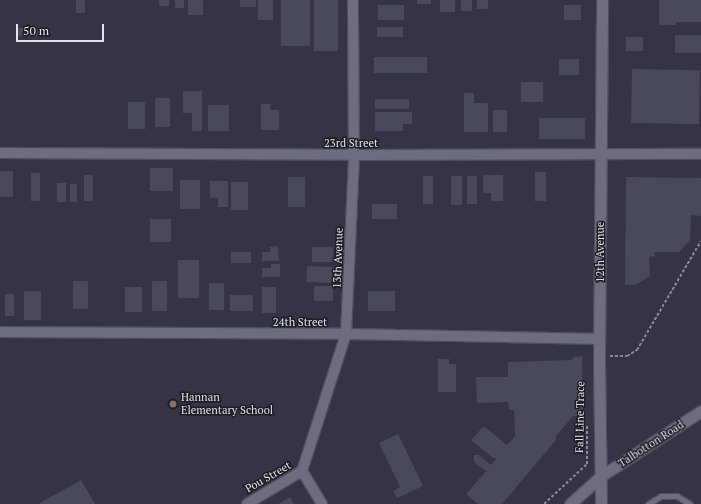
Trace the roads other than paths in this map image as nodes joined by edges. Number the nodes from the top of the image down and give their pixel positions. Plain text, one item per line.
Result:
1 (353, 0) edge
2 (602, 0) edge
3 (0, 153) edge
4 (601, 154) junction
5 (701, 154) edge
6 (354, 155) junction
7 (0, 332) edge
8 (346, 334) junction
9 (600, 339) junction
10 (700, 415) edge
11 (302, 472) junction
12 (601, 476) junction
13 (246, 504) edge
14 (322, 504) edge
15 (570, 504) edge
16 (601, 504) edge
17 (648, 504) edge
18 (690, 504) edge

1 - 6 street, 13th Avenue
2 - 4 street, 12th Avenue
3 - 6 street, 23rd Street
4 - 5 street, 23rd Street
4 - 6 street, 23rd Street
4 - 9 street, 12th Avenue
6 - 8 street, 13th Avenue
7 - 8 street, 24th Street
8 - 9 street, 24th Street
8 - 11 street, 13th Avenue
9 - 12 street, 12th Avenue
10 - 12 street, Talbotton Road
11 - 13 street, Pou Street
11 - 14 street
12 - 15 street, Talbotton Road
12 - 16 street, 12th Avenue
17 - 18 lane

